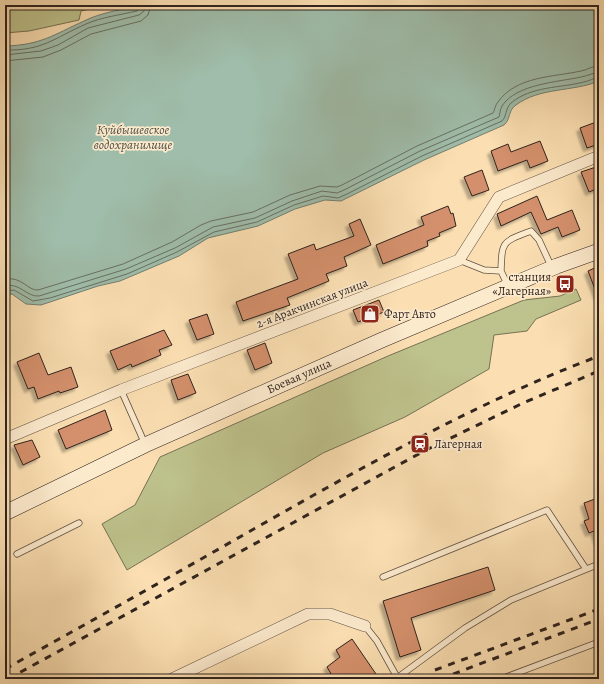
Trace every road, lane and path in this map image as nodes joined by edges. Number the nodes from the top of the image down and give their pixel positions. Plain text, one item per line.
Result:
1 (599, 156) edge
2 (599, 251) edge
3 (459, 260) junction
4 (552, 269) junction
5 (501, 271) junction
6 (508, 287) junction
7 (121, 390) junction
8 (5, 439) edge
9 (145, 444) junction
10 (5, 513) edge
11 (79, 523) dead end
12 (17, 554) dead end
13 (599, 564) edge
14 (586, 569) junction
15 (383, 577) dead end
16 (365, 626) joint
17 (599, 642) edge
18 (397, 678) edge
19 (172, 679) edge
20 (501, 679) edge

1 - 3 street
2 - 4 main road, Боевая улица
3 - 5 lane
3 - 7 street, 2-я Аракчинская улица
4 - 5 lane
4 - 6 main road, Боевая улица
5 - 6 lane
6 - 9 main road, Боевая улица
7 - 8 street, 2-я Аракчинская улица
7 - 9 lane
9 - 10 main road, Боевая улица
11 - 12 lane
13 - 14 lane
14 - 15 lane
14 - 18 lane
16 - 18 lane
16 - 19 street
17 - 20 lane

